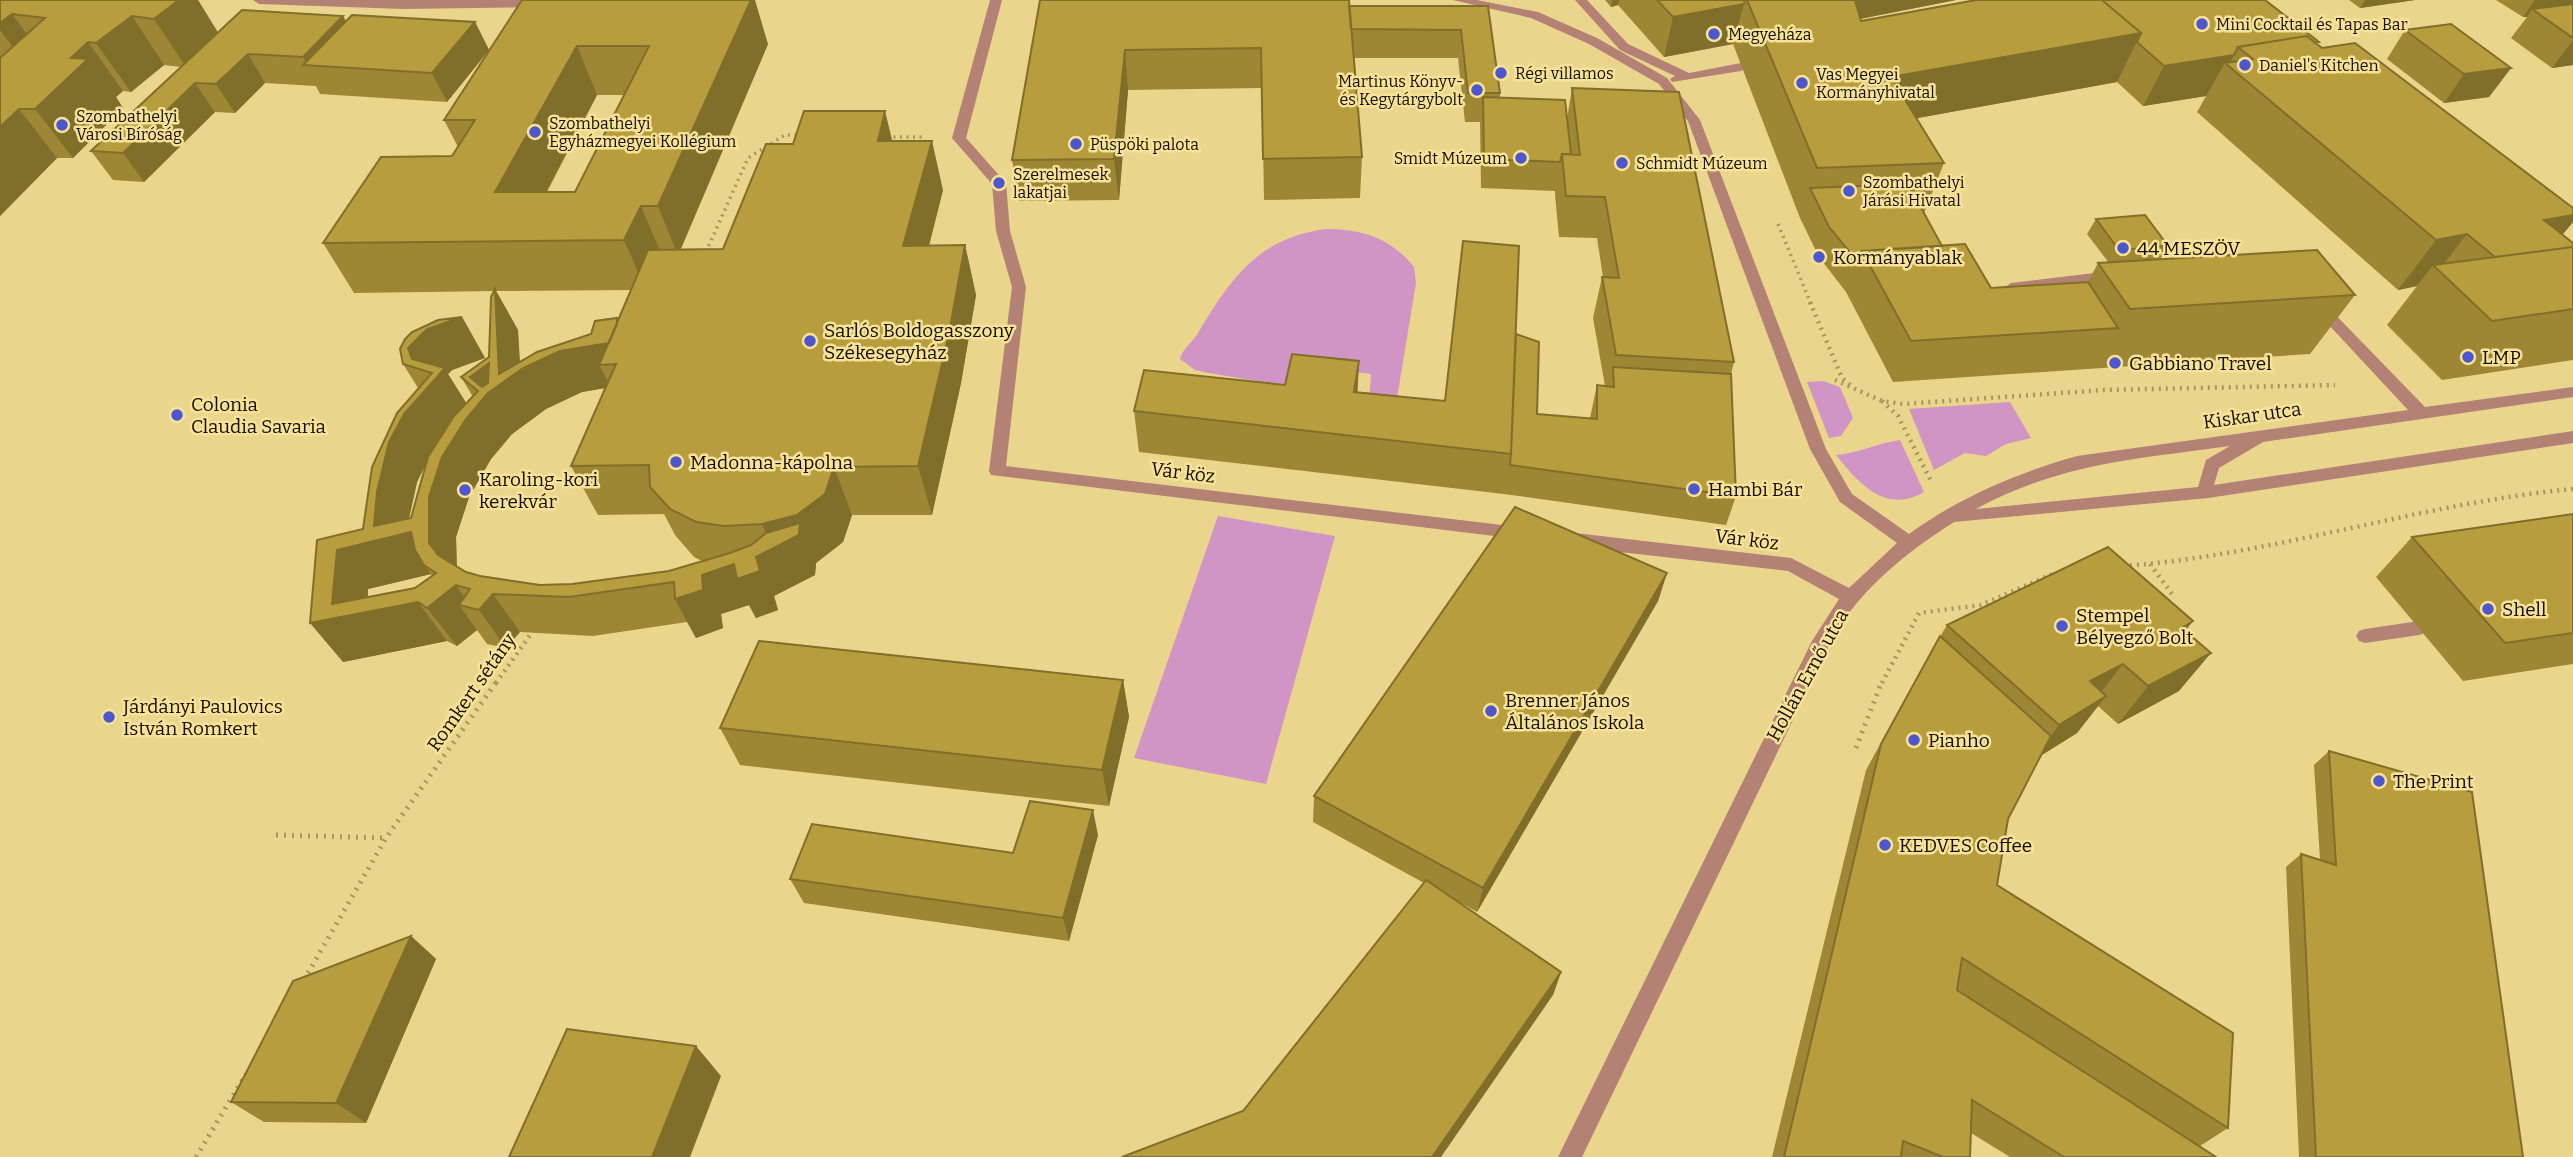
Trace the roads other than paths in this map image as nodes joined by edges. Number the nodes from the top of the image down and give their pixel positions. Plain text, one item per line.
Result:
1 (259, 0) edge
2 (996, 0) edge
3 (1459, 0) edge
4 (1581, 0) edge
5 (554, 3) edge
6 (1741, 67) dead end
7 (1688, 77) junction
8 (1663, 81) junction
9 (2125, 274) edge
10 (1992, 291) edge
11 (2311, 297) edge
12 (2573, 392) edge
13 (2420, 412) junction
14 (2267, 434) junction
15 (2573, 437) edge
16 (2208, 492) junction
17 (1949, 518) junction
18 (1909, 543) junction
19 (1850, 597) junction
20 (2419, 628) dead end
21 (2365, 636) dead end
22 (1570, 1157) edge

1 - 5 street
2 - 19 street, Vár köz
3 - 8 street
4 - 7 street
6 - 7 street
7 - 8 street
8 - 18 street
9 - 10 street
11 - 13 street
12 - 13 street, Kiskar utca
13 - 14 street, Kiskar utca
14 - 16 street
14 - 17 street, Kiskar utca
15 - 16 street, Kiskar utca
16 - 17 street, Kiskar utca
17 - 18 street, Kiskar utca
18 - 19 street, Hollán Ernő utca
19 - 22 street, Hollán Ernő utca
20 - 21 street

